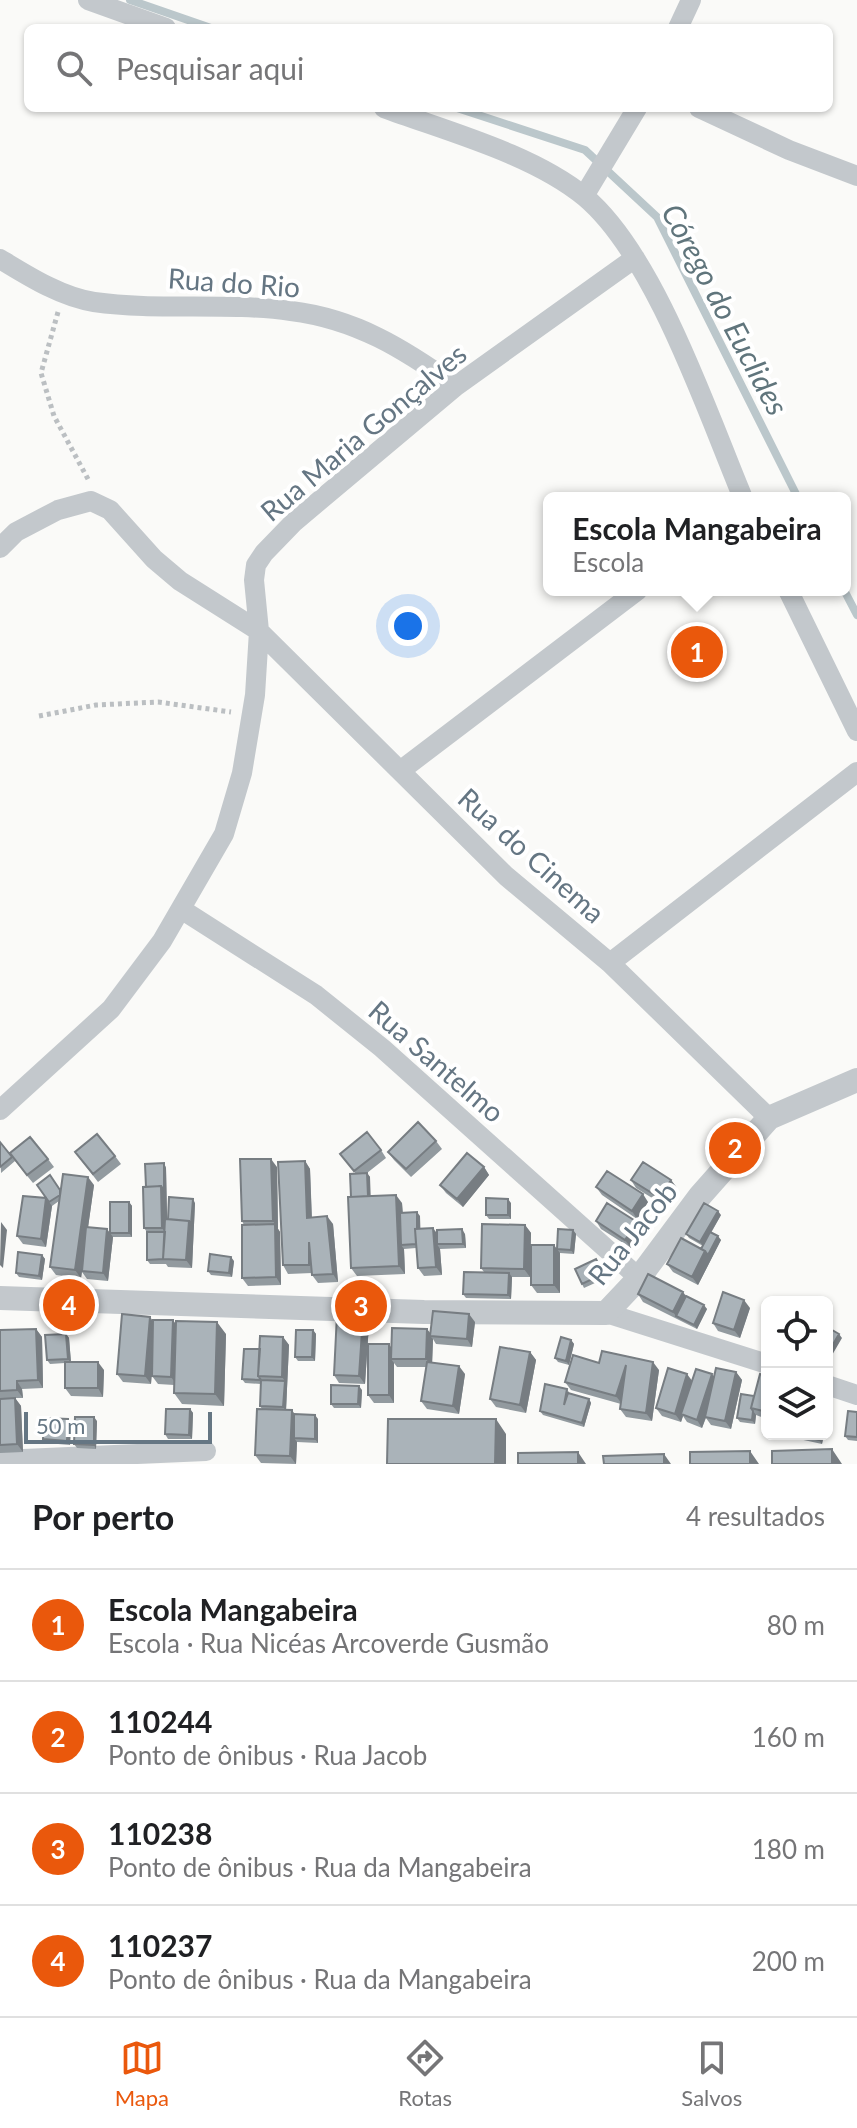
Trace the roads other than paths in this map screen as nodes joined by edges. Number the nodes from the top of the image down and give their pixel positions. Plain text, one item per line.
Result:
1 (88, 0) edge
2 (691, 0) edge
3 (155, 24) edge
4 (680, 24) edge
5 (394, 112) edge
6 (635, 112) edge
7 (708, 112) edge
8 (857, 176) edge
9 (589, 188) junction
10 (635, 258) junction
11 (0, 259) edge
12 (456, 386) junction
13 (741, 492) edge
14 (0, 548) edge
15 (630, 596) edge
16 (791, 596) edge
17 (259, 631) junction
18 (857, 731) edge
19 (400, 771) junction
20 (857, 772) edge
21 (181, 909) junction
22 (610, 963) junction
23 (857, 1080) edge
24 (0, 1110) edge
25 (769, 1118) junction
26 (639, 1278) junction
27 (0, 1298) edge
28 (606, 1313) junction
29 (761, 1362) edge
30 (833, 1387) edge
31 (857, 1395) edge
32 (206, 1451) dead end
33 (0, 1460) edge

1 - 3 street
2 - 4 street
5 - 9 street
6 - 9 street
7 - 8 street
9 - 10 street
10 - 12 street, Rua Maria Gonçalves
10 - 13 street
11 - 12 street, Rua do Rio
12 - 17 street, Rua Maria Gonçalves
14 - 17 street, Rua do Cinema
15 - 19 street
16 - 18 street
17 - 19 street, Rua do Cinema
17 - 21 street, Rua Maria Gonçalves
19 - 22 street, Rua do Cinema
20 - 22 street
21 - 24 street, Rua Maria Gonçalves
21 - 26 street, Rua Santelmo
22 - 25 street, Rua do Cinema
23 - 25 street, Rua Jacob
25 - 26 street, Rua Jacob
26 - 28 street, Rua Jacob
27 - 28 street
28 - 29 street
30 - 31 street
32 - 33 street

